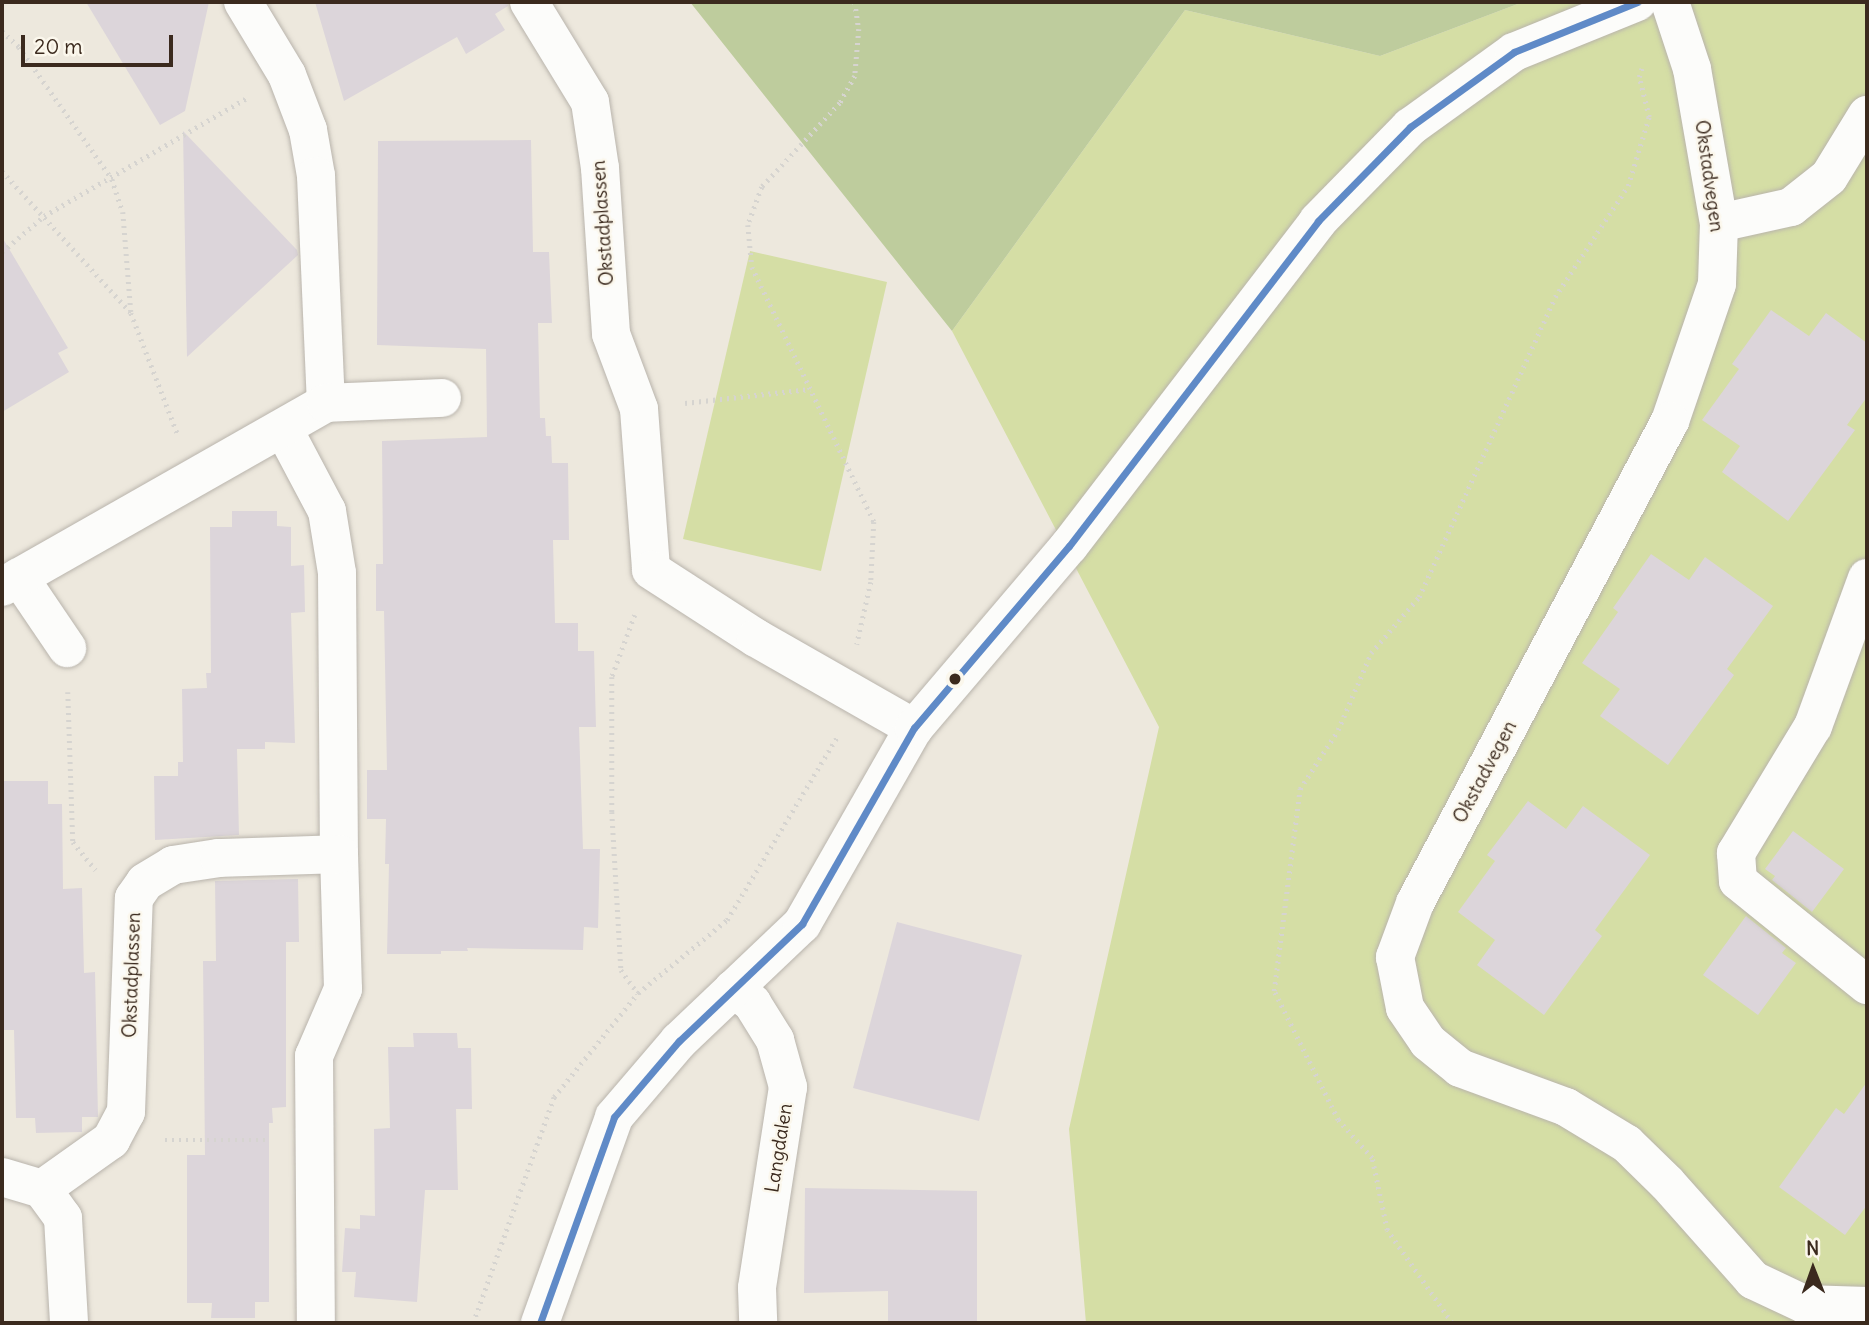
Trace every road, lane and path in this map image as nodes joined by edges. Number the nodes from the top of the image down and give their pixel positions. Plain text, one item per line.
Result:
1 (243, 2) edge
2 (528, 2) edge
3 (855, 2) edge
4 (1637, 2) edge
5 (1670, 2) edge
6 (2, 31) edge
7 (1643, 65) dead end
8 (286, 75) junction
9 (1867, 115) edge
10 (2, 171) edge
11 (112, 179) junction
12 (44, 216) junction
13 (1719, 223) junction
14 (2, 251) edge
15 (131, 313) junction
16 (810, 389) junction
17 (442, 398) dead end
18 (326, 403) junction
19 (639, 409) junction
20 (283, 428) junction
21 (195, 478) junction
22 (651, 570) junction
23 (11, 582) edge
24 (1863, 604) edge
25 (67, 648) joint
26 (861, 696) junction
27 (914, 728) junction
28 (339, 854) junction
29 (134, 898) junction
30 (1867, 985) edge
31 (733, 989) junction
32 (639, 993) dead end
33 (111, 1140) junction
34 (314, 1140) junction
35 (2, 1177) edge
36 (42, 1189) junction
37 (1867, 1306) edge
38 (69, 1323) edge
39 (316, 1323) edge
40 (540, 1323) edge
41 (758, 1323) edge
42 (1452, 1323) edge

1 - 8 street
2 - 19 street, Okstadplassen
3 - 16 path
4 - 27 street
5 - 13 street, Okstadvegen
6 - 11 path
7 - 42 path
8 - 11 path
8 - 18 street
9 - 13 street
10 - 12 path
11 - 12 path
11 - 15 path
12 - 14 path
12 - 15 path
13 - 37 street, Okstadvegen
15 - 21 path
16 - 19 path
16 - 26 path
17 - 18 street
18 - 20 street
19 - 22 street, Okstadplassen
20 - 21 street
20 - 28 street
21 - 23 street
22 - 26 street
22 - 32 path
23 - 25 street
24 - 30 street
25 - 29 path
26 - 27 street
27 - 31 street
28 - 29 street, Okstadplassen
28 - 34 street
29 - 33 street, Okstadplassen
31 - 40 street
31 - 41 street, Langdalen
33 - 34 path
33 - 36 street, Okstadplassen
34 - 39 street
35 - 36 street
36 - 38 street

